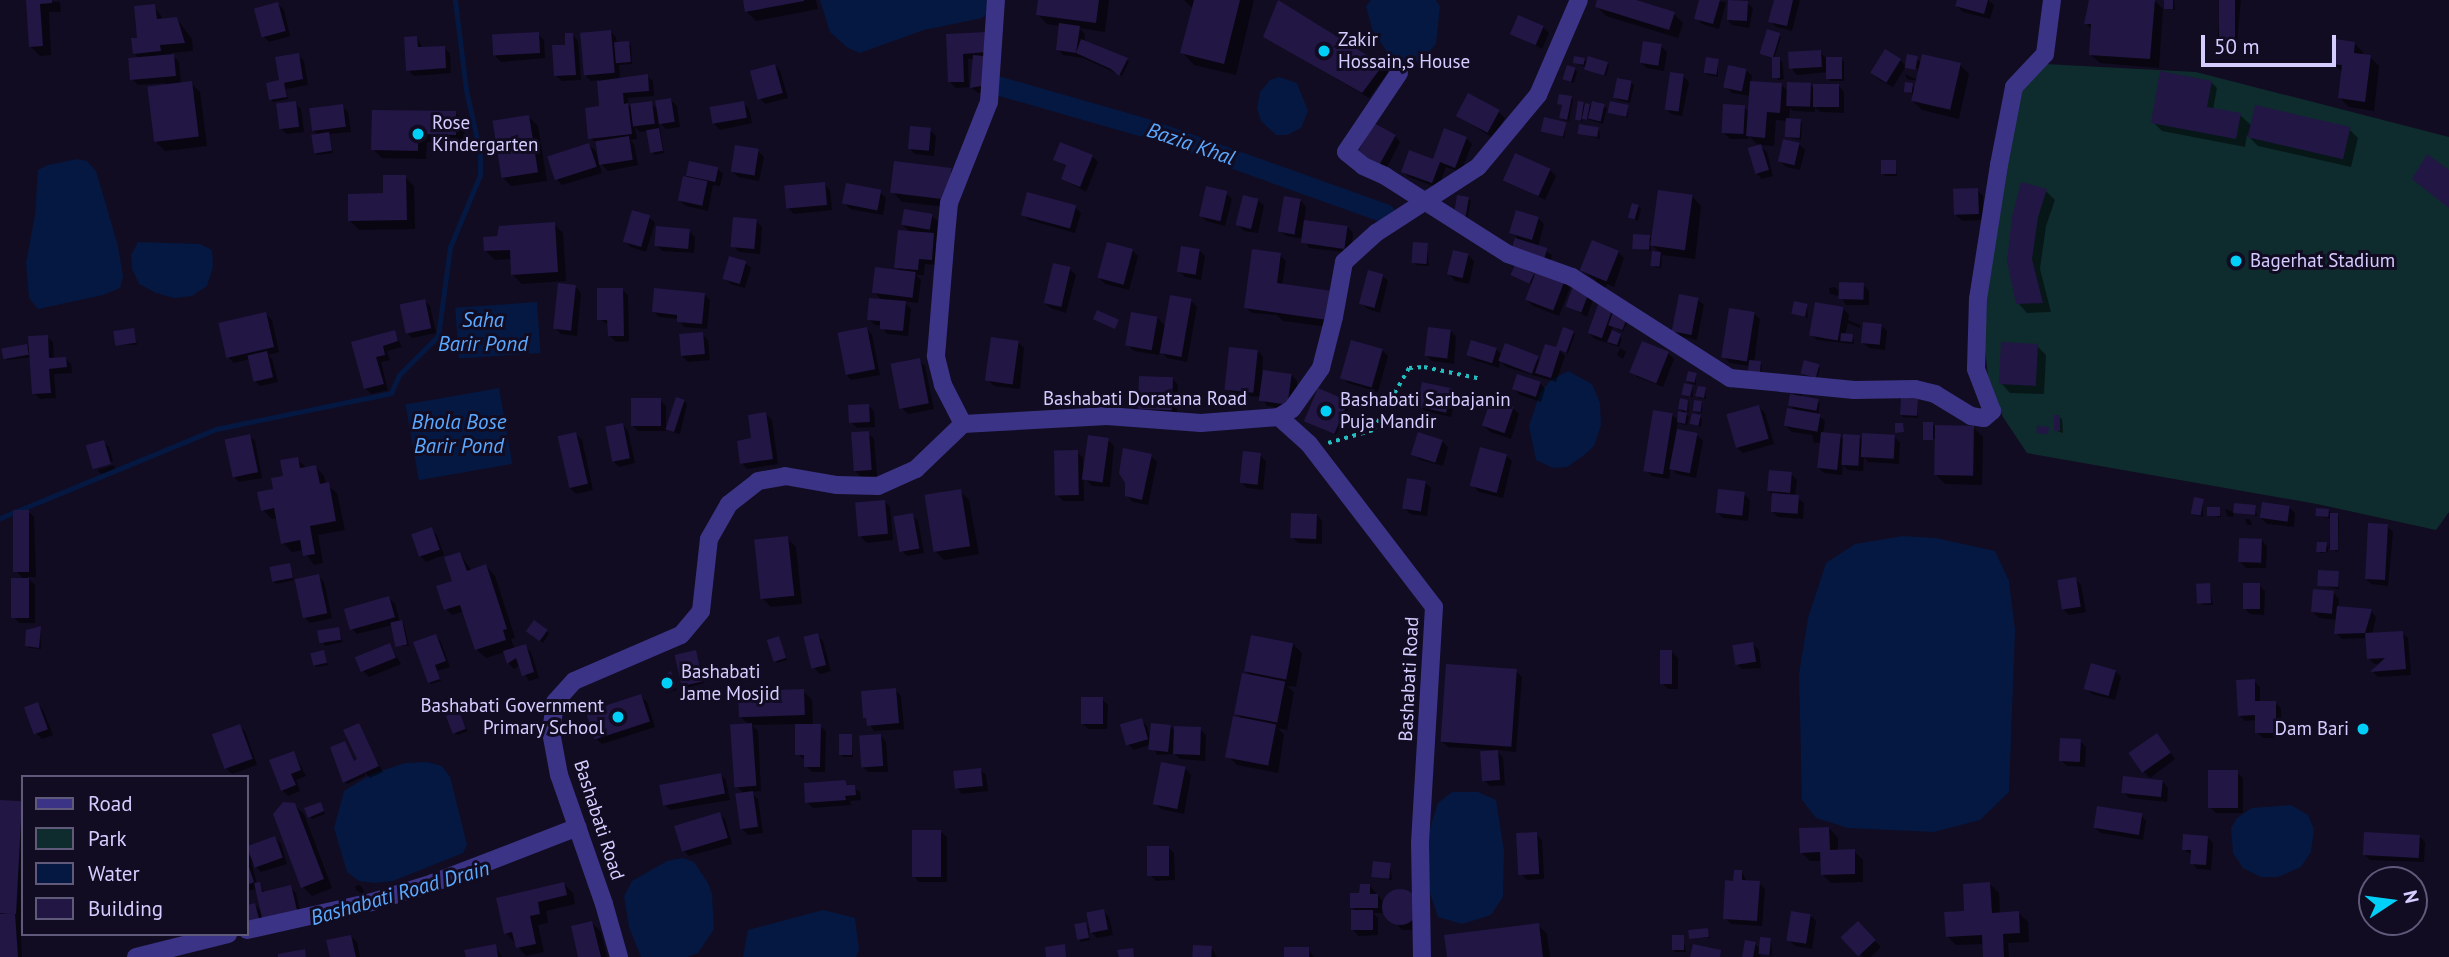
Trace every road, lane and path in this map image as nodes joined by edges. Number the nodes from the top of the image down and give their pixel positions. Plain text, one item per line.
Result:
1 (996, 0) edge
2 (1579, 0) edge
3 (2052, 0) edge
4 (1399, 73) dead end
5 (1425, 200) junction
6 (1482, 379) dead end
7 (1279, 417) junction
8 (963, 424) junction
9 (1319, 438) dead end
10 (578, 827) junction
11 (248, 930) edge
12 (220, 936) edge
13 (136, 957) edge
14 (619, 957) edge
15 (1422, 957) edge

1 - 8 street
2 - 5 street
3 - 5 street
4 - 5 street
5 - 7 street
6 - 9 path
7 - 8 street, Bashabati Doratana Road
7 - 15 street, Bashabati Road
8 - 10 street, Bashabati Road
10 - 11 street
10 - 14 street, Bashabati Road
12 - 13 street

